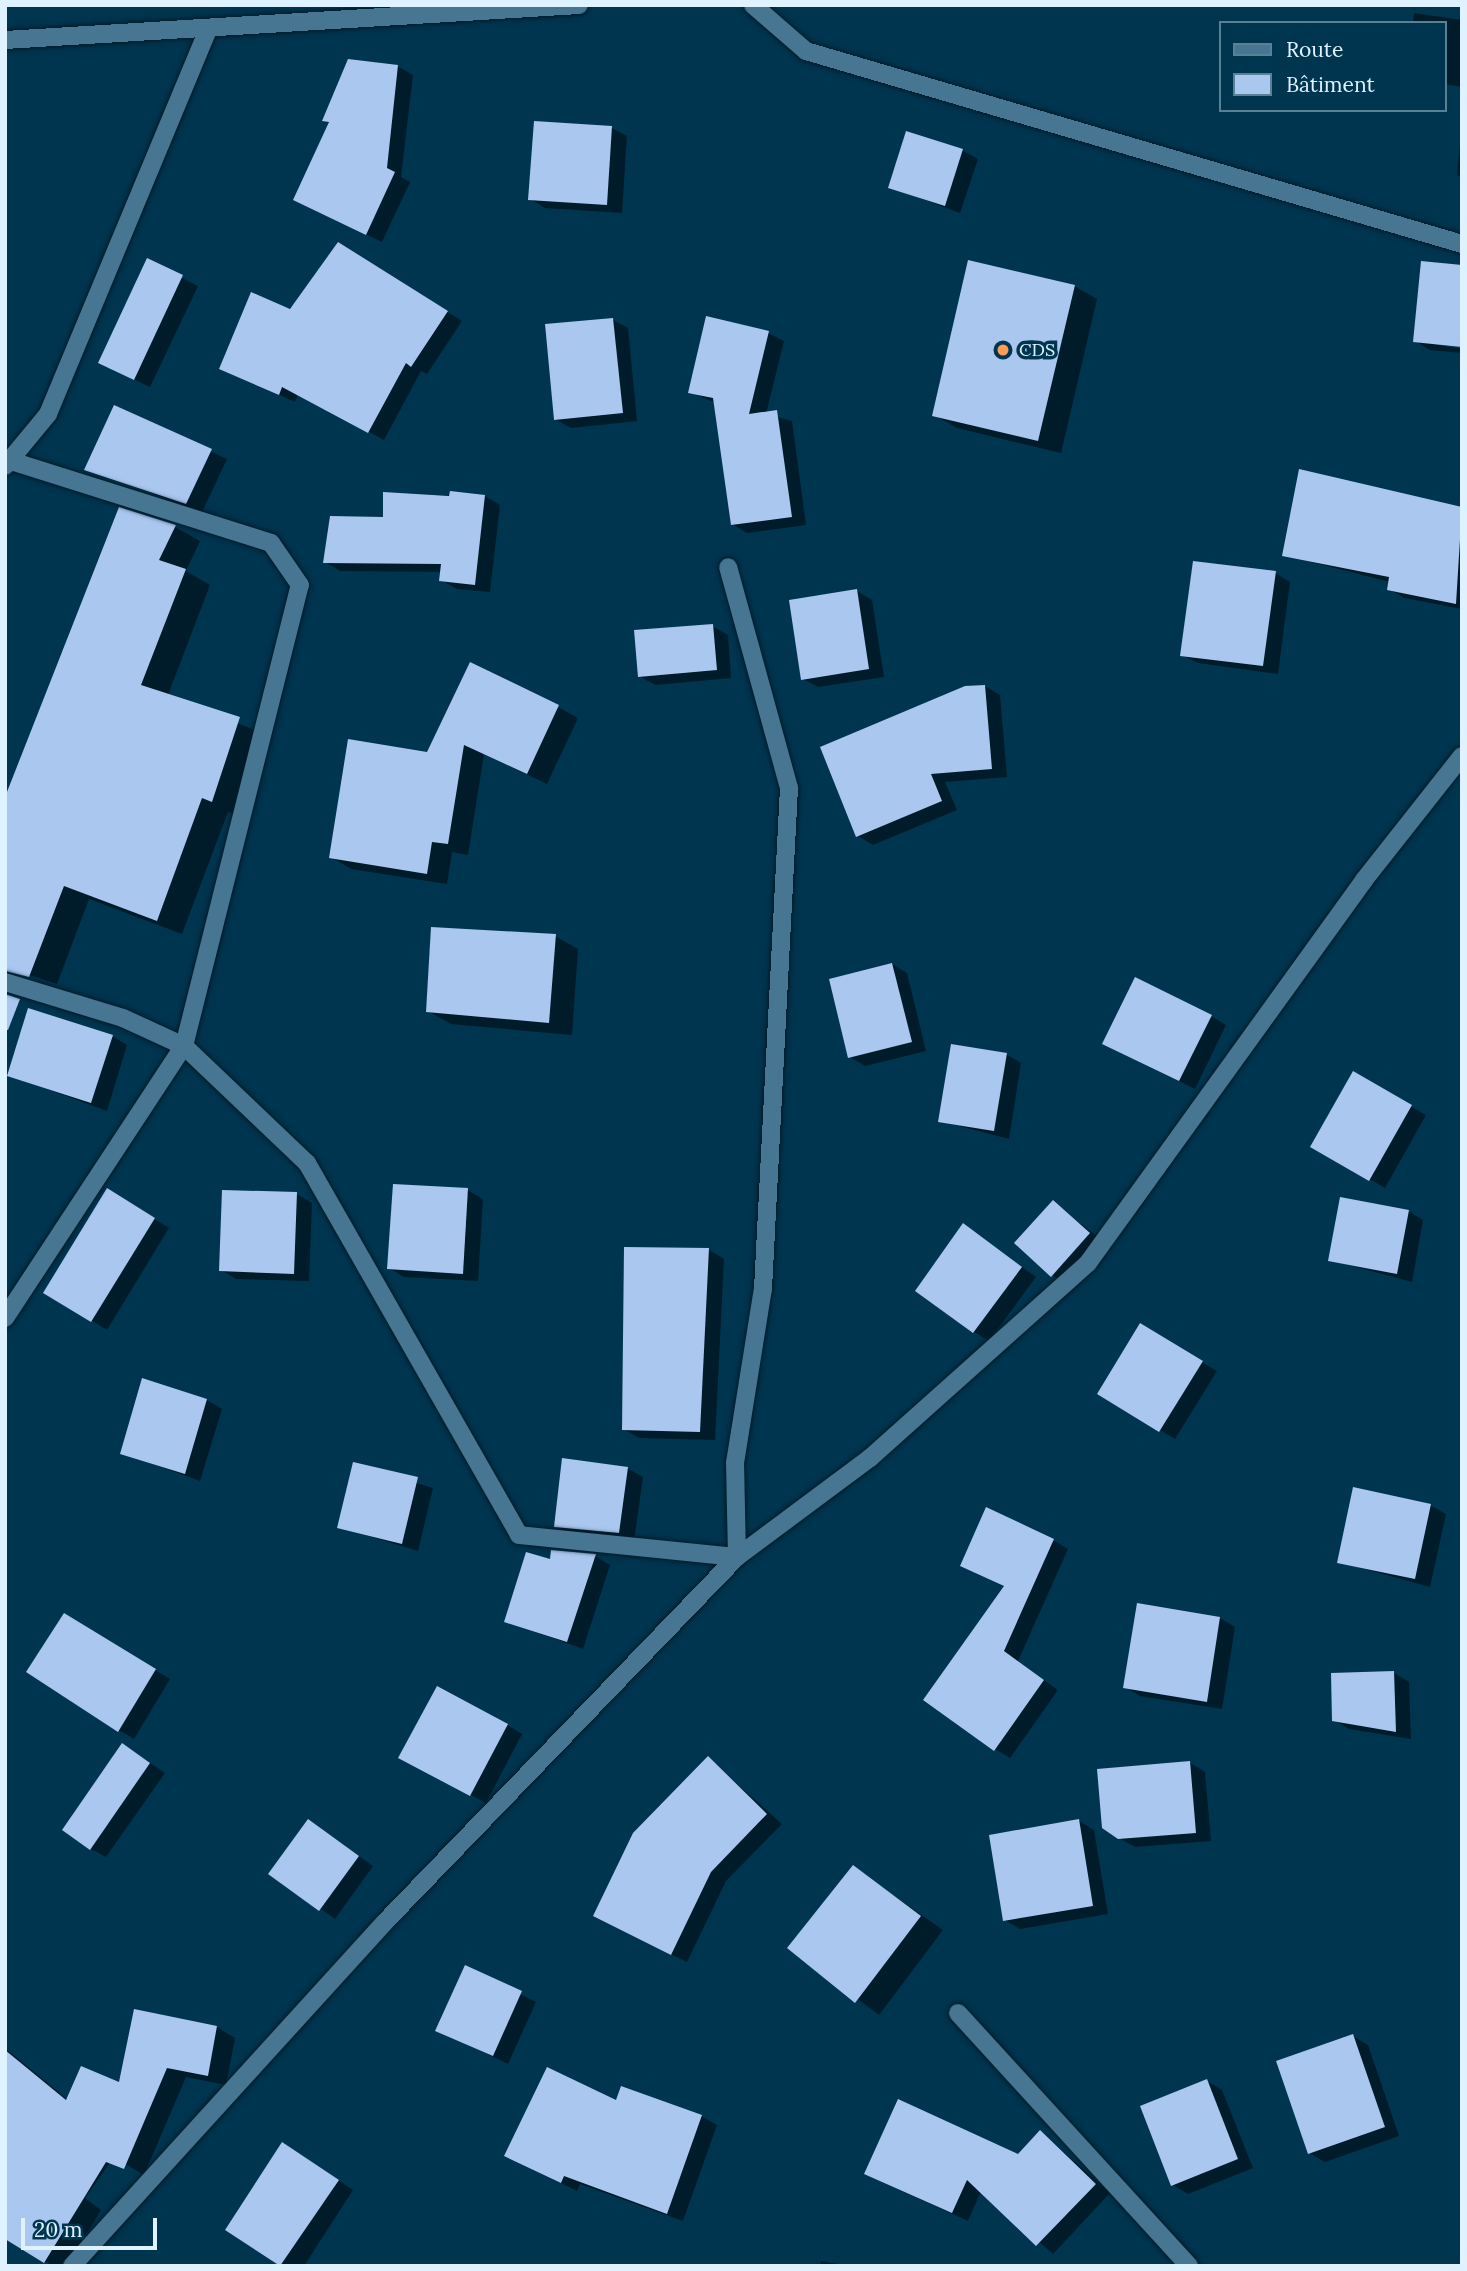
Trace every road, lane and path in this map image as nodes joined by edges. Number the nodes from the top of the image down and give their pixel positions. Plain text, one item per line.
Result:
1 (579, 5) edge
2 (752, 5) edge
3 (207, 32) junction
4 (5, 40) edge
5 (1462, 244) edge
6 (8, 463) edge
7 (728, 567) dead end
8 (1462, 756) edge
9 (5, 982) edge
10 (184, 1046) junction
11 (5, 1318) edge
12 (737, 1557) junction
13 (958, 2013) dead end
14 (72, 2266) edge
15 (1189, 2266) edge

1 - 3 street
2 - 5 street
3 - 4 street
3 - 6 street
6 - 10 street
7 - 12 street
8 - 12 street
9 - 10 street
10 - 11 street
10 - 12 street
12 - 14 street
13 - 15 street

